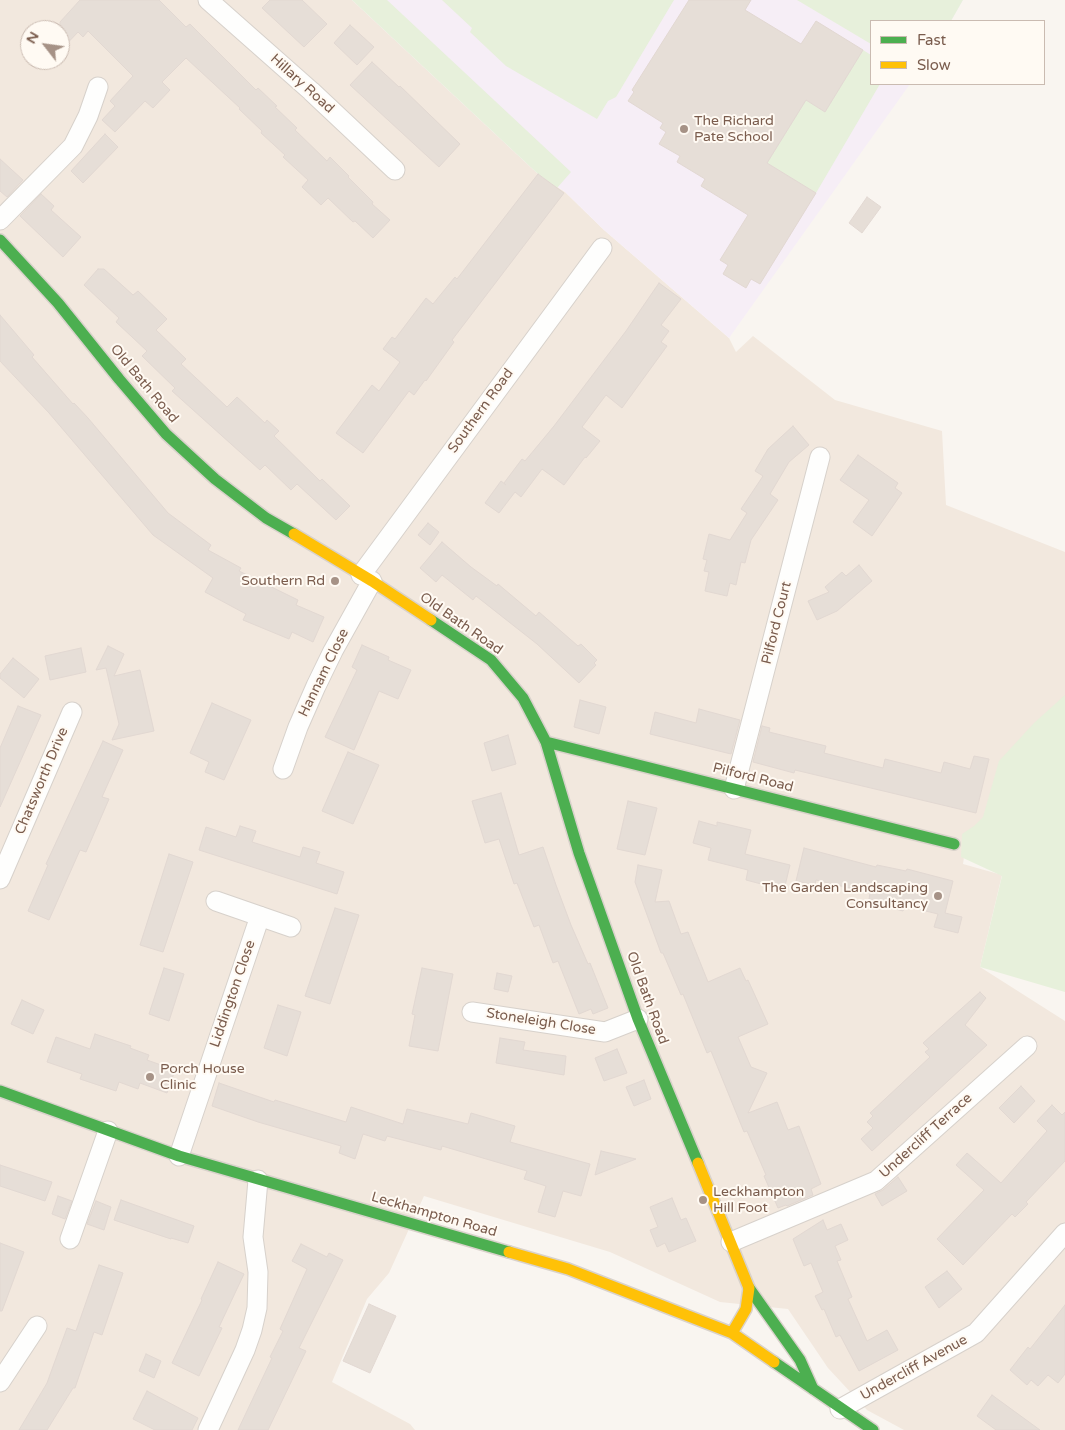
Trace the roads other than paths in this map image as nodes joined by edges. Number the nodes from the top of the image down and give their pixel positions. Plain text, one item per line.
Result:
1 (208, 0) edge
2 (98, 87) dead end
3 (395, 170) dead end
4 (0, 220) edge
5 (0, 240) edge
6 (602, 248) dead end
7 (820, 457) dead end
8 (366, 578) junction
9 (72, 712) dead end
10 (546, 742) junction
11 (283, 769) dead end
12 (734, 789) junction
13 (954, 844) dead end
14 (0, 879) edge
15 (216, 902) dead end
16 (260, 916) junction
17 (291, 927) dead end
18 (472, 1012) dead end
19 (638, 1019) junction
20 (1026, 1046) dead end
21 (0, 1091) edge
22 (108, 1131) junction
23 (179, 1156) junction
24 (258, 1180) junction
25 (1065, 1233) edge
26 (70, 1239) dead end
27 (731, 1242) junction
28 (750, 1288) junction
29 (37, 1326) dead end
30 (732, 1333) junction
31 (0, 1382) edge
32 (813, 1390) junction
33 (840, 1409) junction
34 (208, 1430) edge
35 (873, 1430) edge

1 - 3 street, Hillary Road
2 - 4 street
5 - 8 street, Old Bath Road
6 - 8 street, Southern Road
7 - 12 street, Pilford Court
8 - 10 street, Old Bath Road
8 - 11 street, Hannam Close
9 - 14 street, Chatsworth Drive
10 - 12 street, Pilford Road
10 - 19 street, Old Bath Road
12 - 13 street, Pilford Road
15 - 16 street
16 - 17 street
16 - 23 street, Liddington Close
18 - 19 street, Stoneleigh Close
19 - 27 street, Old Bath Road
20 - 27 street, Undercliff Terrace
21 - 22 street, Leckhampton Road
22 - 23 street, Leckhampton Road
22 - 26 street
23 - 24 street, Leckhampton Road
24 - 30 street, Leckhampton Road
24 - 34 street
25 - 33 street, Undercliff Avenue
27 - 28 street, Old Bath Road
28 - 30 street
28 - 32 street, Old Bath Road
29 - 31 street
30 - 32 street, Leckhampton Road
32 - 33 street, Leckhampton Road
33 - 35 street, Leckhampton Road

